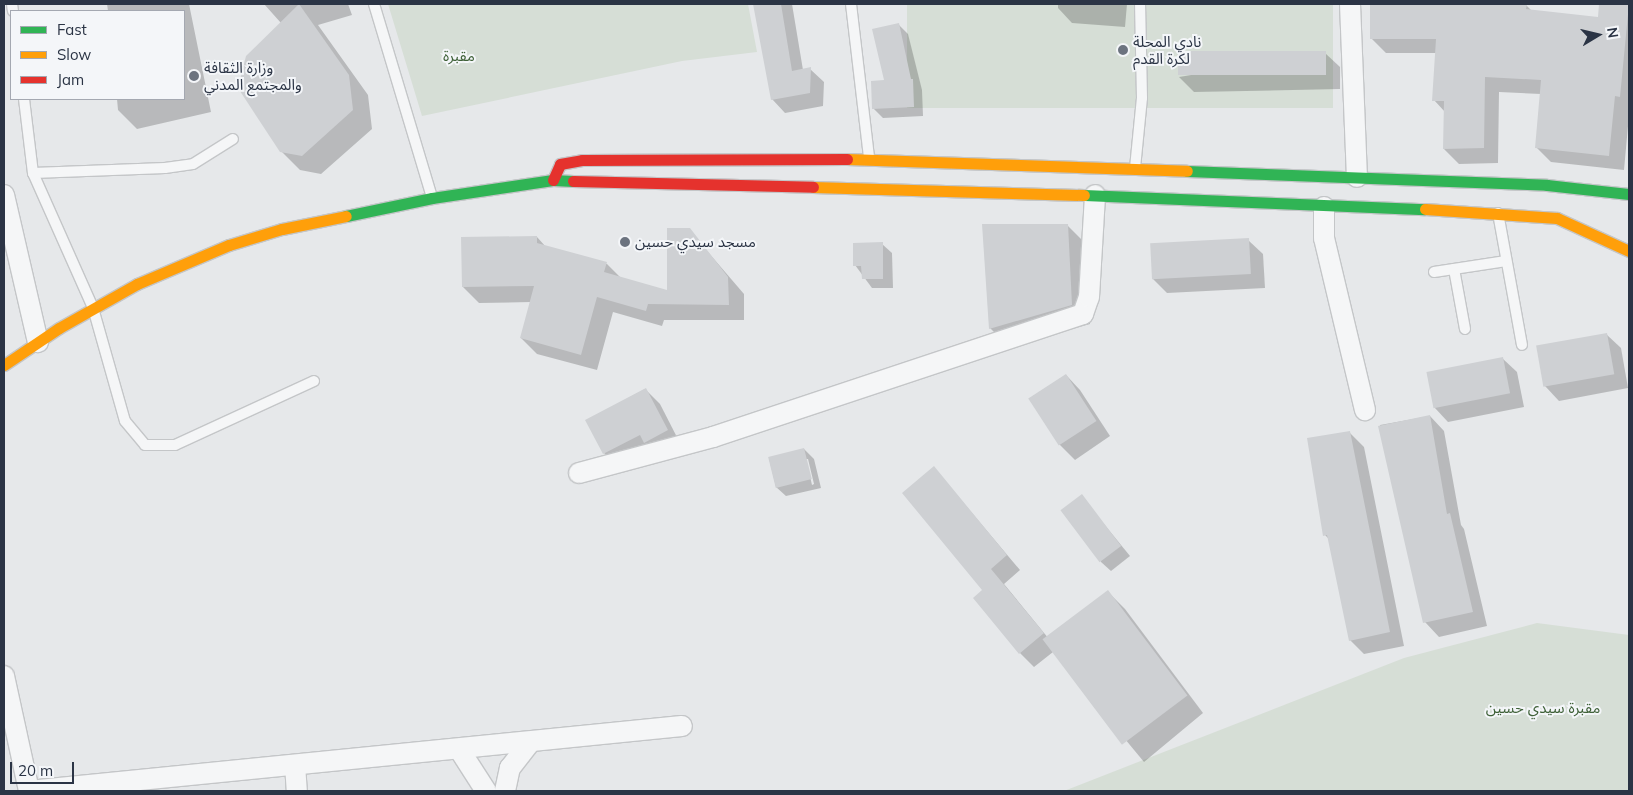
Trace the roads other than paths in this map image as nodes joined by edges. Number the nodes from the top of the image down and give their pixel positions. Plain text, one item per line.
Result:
1 (374, 4) edge
2 (851, 4) edge
3 (1140, 4) edge
4 (1350, 4) edge
5 (24, 100) edge
6 (233, 139) dead end
7 (869, 159) junction
8 (1135, 171) junction
9 (33, 173) junction
10 (1357, 177) junction
11 (553, 180) junction
12 (1547, 185) junction
13 (1629, 194) edge
14 (4, 195) edge
15 (1095, 195) junction
16 (432, 198) junction
17 (1324, 207) junction
18 (1498, 212) junction
19 (1556, 218) junction
20 (1629, 251) edge
21 (1506, 260) junction
22 (1454, 269) junction
23 (1434, 272) dead end
24 (94, 308) junction
25 (1465, 330) dead end
26 (38, 342) junction
27 (1522, 345) dead end
28 (4, 364) edge
29 (314, 381) dead end
30 (1365, 410) dead end
31 (579, 473) dead end
32 (4, 676) edge
33 (682, 726) dead end
34 (530, 742) junction
35 (459, 748) junction
36 (295, 765) junction
37 (29, 791) edge
38 (296, 791) edge
39 (486, 791) edge
40 (505, 791) edge

1 - 16 lane
2 - 7 lane
3 - 8 lane
4 - 10 street
5 - 9 lane
6 - 9 lane
7 - 8 street
7 - 11 street
8 - 10 street
9 - 24 lane
10 - 12 street
11 - 15 street
11 - 16 street
12 - 13 street
12 - 19 street
14 - 26 street
15 - 17 street
15 - 31 street
16 - 24 street
17 - 18 street
17 - 30 street
18 - 19 street
18 - 21 lane
19 - 20 street
21 - 22 lane
21 - 27 lane
22 - 23 lane
22 - 25 lane
24 - 26 street
24 - 29 lane
26 - 28 street
32 - 37 street
33 - 34 street
34 - 35 street
34 - 40 street
35 - 36 street
35 - 39 street
36 - 37 street
36 - 38 street

